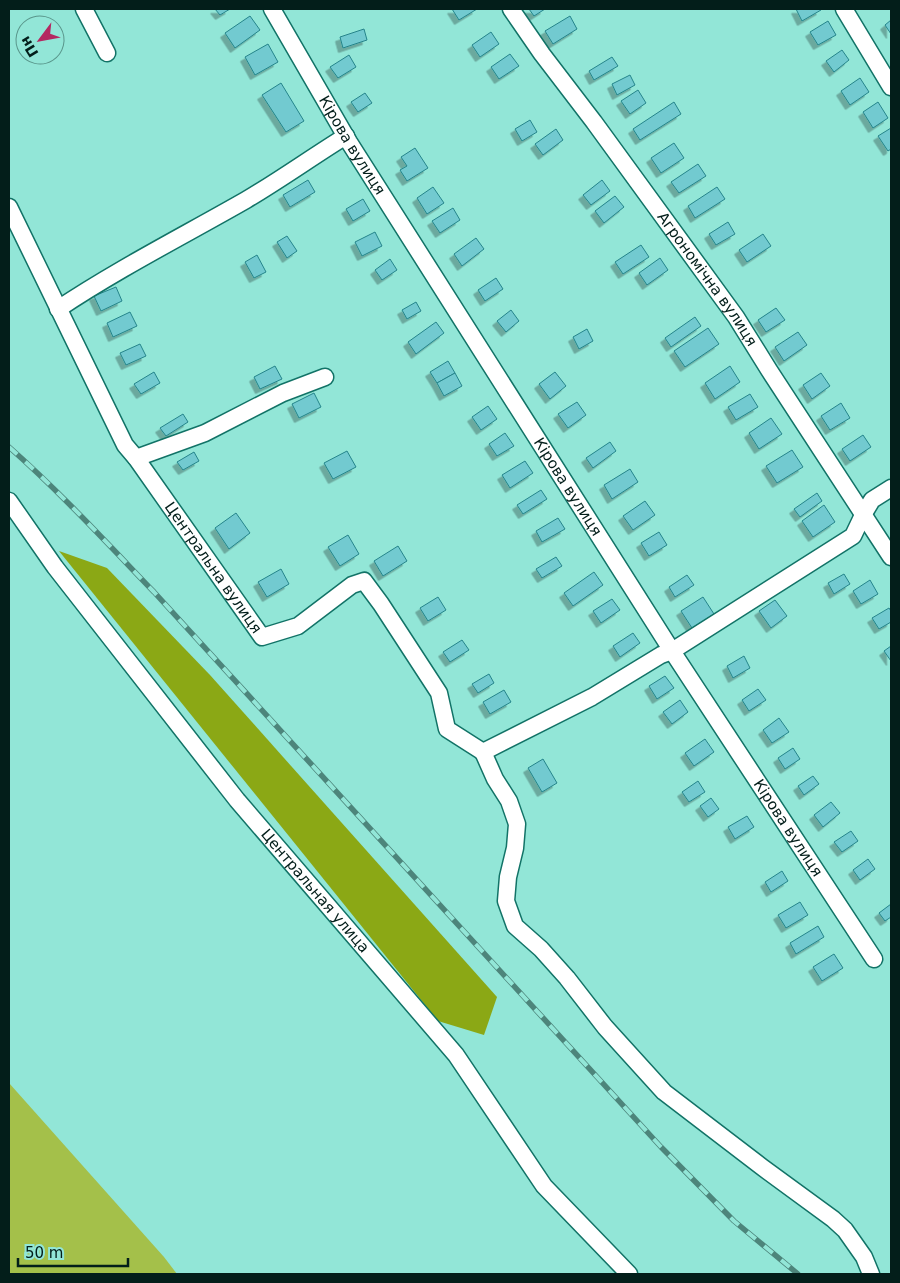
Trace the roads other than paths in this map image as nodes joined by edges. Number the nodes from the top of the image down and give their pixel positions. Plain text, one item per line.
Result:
1 (84, 9) edge
2 (272, 9) edge
3 (511, 9) edge
4 (844, 9) edge
5 (106, 53) dead end
6 (891, 87) edge
7 (346, 136) junction
8 (9, 207) edge
9 (58, 309) junction
10 (325, 376) dead end
11 (136, 458) junction
12 (891, 488) edge
13 (9, 501) edge
14 (863, 515) junction
15 (891, 557) edge
16 (672, 651) junction
17 (483, 752) junction
18 (874, 959) dead end
19 (629, 1274) edge
20 (872, 1274) edge

1 - 5 street
2 - 7 street, Кірова вулиця
3 - 14 street, Агрономічна вулиця
4 - 6 street
7 - 9 street
7 - 16 street, Кірова вулиця
8 - 9 street, Центральна вулиця
9 - 11 street, Центральна вулиця
10 - 11 street
11 - 17 street, Центральна вулиця
12 - 14 street
13 - 19 street, Центральная улица
14 - 15 street, Агрономічна вулиця
14 - 16 street
16 - 17 street
16 - 18 street, Кірова вулиця
17 - 20 street

